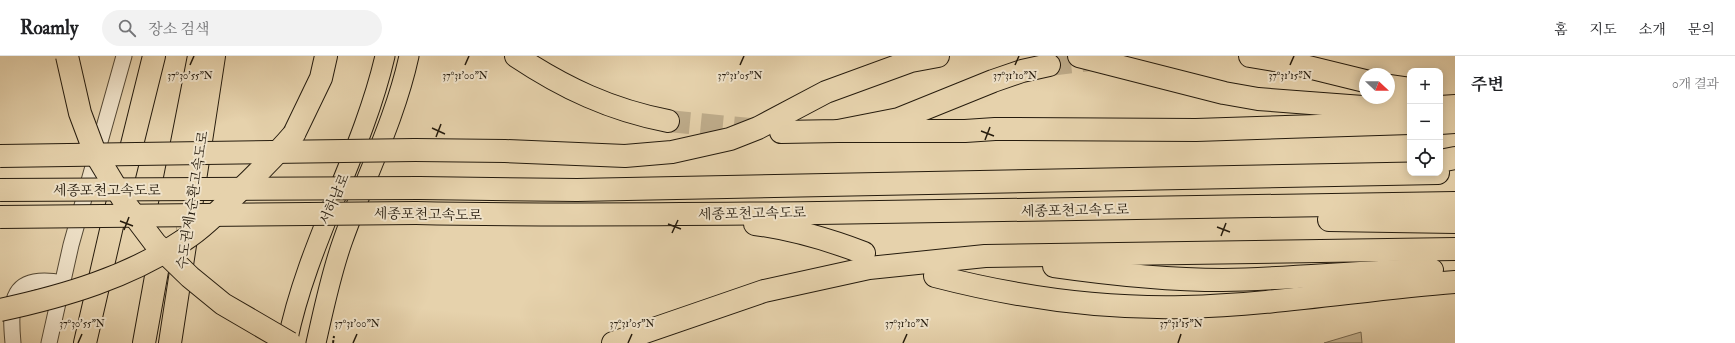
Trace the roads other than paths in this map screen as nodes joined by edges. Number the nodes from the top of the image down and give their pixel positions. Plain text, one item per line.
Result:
1 (67, 56) edge
2 (124, 56) edge
3 (154, 56) edge
4 (200, 56) edge
5 (214, 56) edge
6 (326, 56) edge
7 (385, 56) edge
8 (409, 56) edge
9 (516, 56) edge
10 (938, 56) edge
11 (1080, 56) edge
12 (1250, 56) edge
13 (1049, 66) tunnel mouth
14 (1359, 80) edge
15 (1395, 87) edge
16 (1407, 89) edge
17 (1443, 92) edge
18 (1455, 92) edge
19 (1455, 106) edge
20 (1407, 107) edge
21 (1443, 107) edge
22 (668, 121) tunnel mouth
23 (1455, 122) edge
24 (1407, 123) edge
25 (1443, 123) edge
26 (781, 132) tunnel mouth
27 (838, 132) junction
28 (0, 156) edge
29 (1455, 158) edge
30 (1443, 161) edge
31 (1407, 169) edge
32 (1443, 173) edge
33 (1455, 173) edge
34 (1382, 174) junction
35 (1407, 174) edge
36 (0, 190) edge
37 (1455, 203) edge
38 (1098, 210) junction
39 (684, 214) junction
40 (0, 217) edge
41 (1455, 222) edge
42 (1455, 249) edge
43 (864, 253) dead end
44 (985, 256) junction
45 (1455, 270) edge
46 (935, 276) dead end
47 (1455, 282) edge
48 (63, 283) junction
49 (0, 310) edge
50 (13, 343) edge
51 (49, 343) edge
52 (85, 343) edge
53 (144, 343) edge
54 (170, 343) edge
55 (287, 343) edge
56 (290, 343) edge
57 (316, 343) edge
58 (613, 343) edge

1 - 56 highway, bridge
2 - 48 lane
3 - 52 highway
4 - 53 highway, 수도권제1순환고속도로
5 - 54 highway, 수도권제1순환고속도로
6 - 49 highway, bridge
7 - 55 main road, 서하남로
8 - 57 main road, 서하남로
9 - 22 highway
10 - 28 highway, bridge
11 - 20 highway
12 - 14 highway
13 - 27 highway
15 - 16 highway
17 - 18 highway
19 - 21 highway
23 - 25 highway
24 - 27 highway
26 - 27 highway
29 - 30 highway
31 - 34 highway
32 - 33 highway, 세종포천고속도로
34 - 35 highway, 세종포천고속도로
34 - 36 highway, 세종포천고속도로, bridge
37 - 38 highway, 세종포천고속도로
38 - 39 highway, 세종포천고속도로
38 - 41 highway
39 - 40 highway, 세종포천고속도로, bridge
39 - 43 highway
42 - 44 highway
44 - 45 highway
44 - 58 highway
46 - 47 highway
48 - 50 lane
48 - 51 lane

